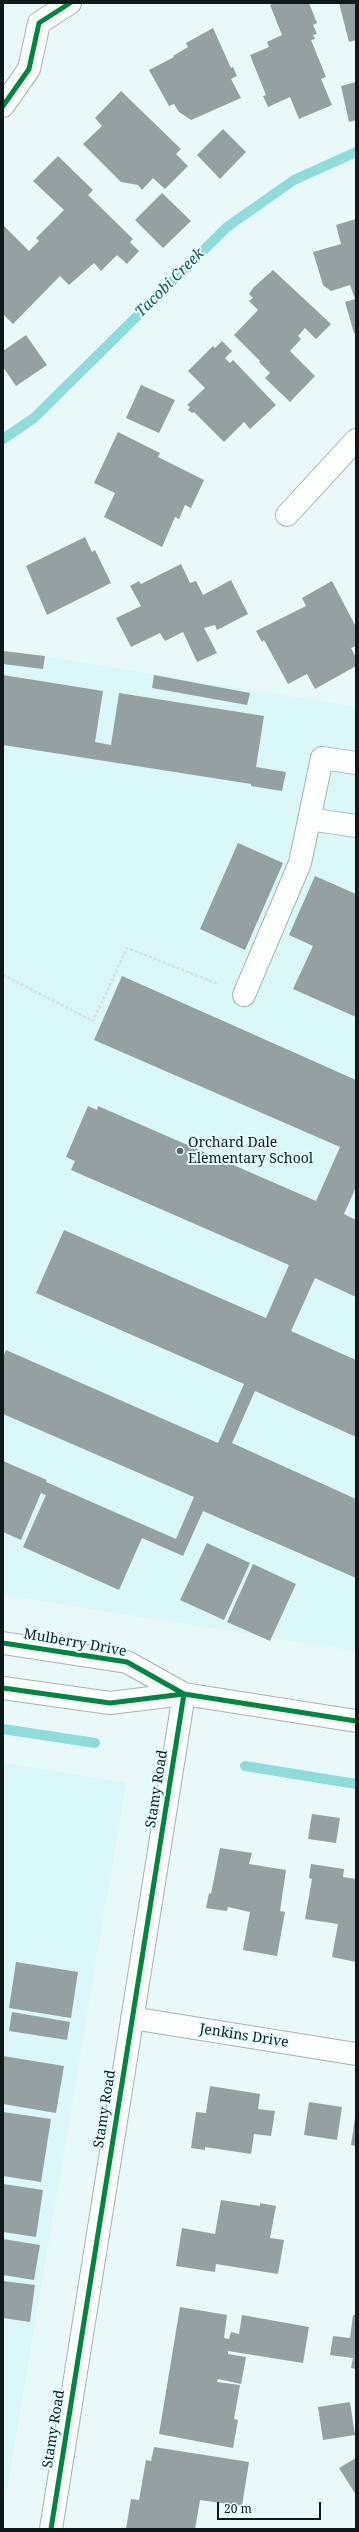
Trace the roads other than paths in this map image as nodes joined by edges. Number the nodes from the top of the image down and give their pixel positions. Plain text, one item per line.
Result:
1 (70, 3) edge
2 (41, 13) edge
3 (3, 106) edge
4 (356, 440) edge
5 (287, 515) dead end
6 (356, 763) edge
7 (310, 818) junction
8 (356, 826) edge
9 (244, 995) road end
10 (3, 1643) edge
11 (3, 1688) edge
12 (184, 1694) junction
13 (356, 1722) edge
14 (132, 2018) junction
15 (356, 2054) edge
16 (51, 2529) edge

1 - 2 street
2 - 3 street
4 - 5 street
6 - 7 street
7 - 8 street
7 - 9 street
10 - 12 street, Mulberry Drive
11 - 12 street, Mulberry Drive
12 - 13 street, Mulberry Drive
12 - 14 street, Stamy Road
14 - 15 street, Jenkins Drive
14 - 16 street, Stamy Road

